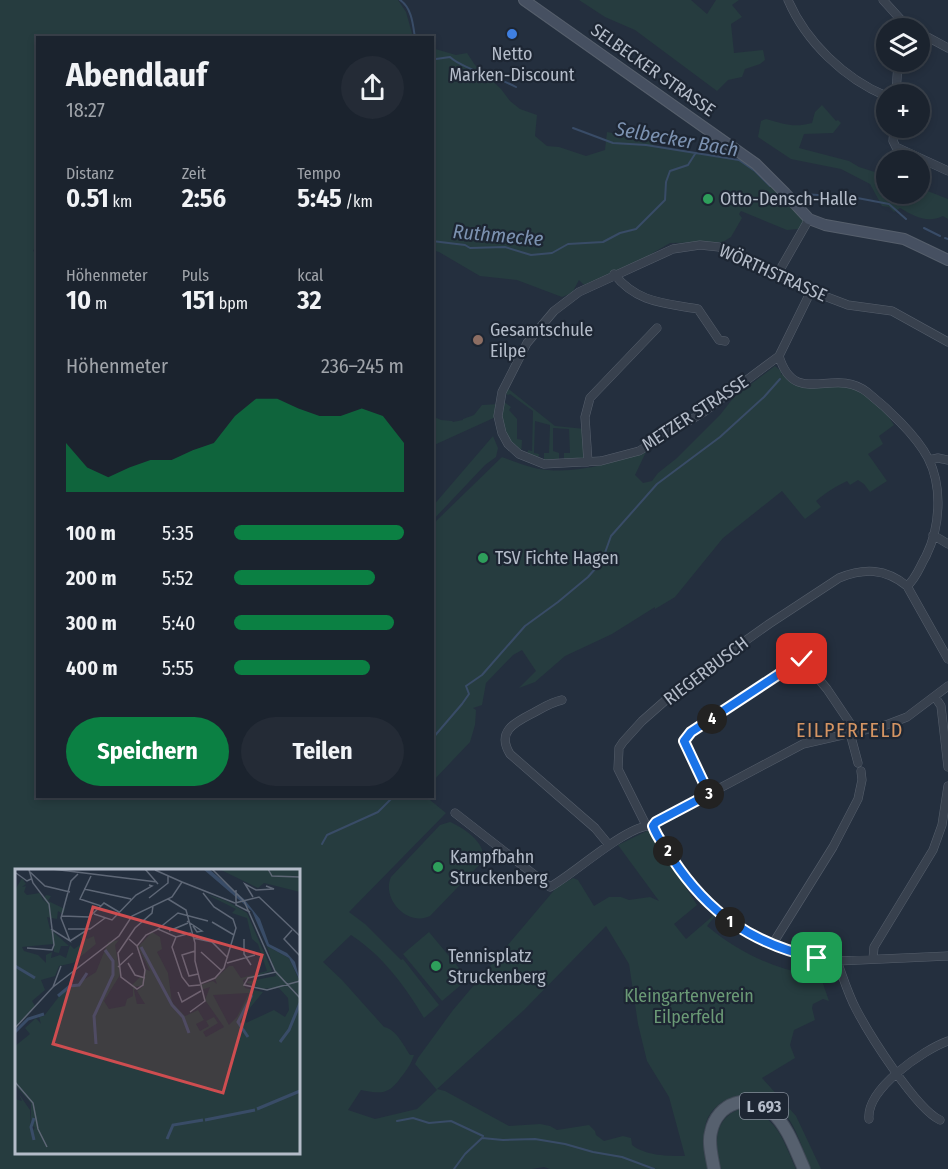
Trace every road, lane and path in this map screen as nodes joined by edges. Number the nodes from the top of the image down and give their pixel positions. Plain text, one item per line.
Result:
1 (524, 0) edge
2 (779, 0) edge
3 (884, 0) edge
4 (790, 4) edge
5 (897, 18) edge
6 (930, 38) edge
7 (948, 48) edge
8 (876, 92) edge
9 (894, 138) edge
10 (948, 171) edge
11 (809, 219) junction
12 (948, 260) edge
13 (614, 274) junction
14 (777, 275) junction
15 (811, 291) junction
16 (657, 328) dead end
17 (946, 339) edge
18 (725, 341) dead end
19 (779, 356) junction
20 (929, 460) junction
21 (948, 460) edge
22 (588, 462) junction
23 (933, 535) junction
24 (948, 543) edge
25 (907, 586) junction
26 (948, 659) edge
27 (948, 686) edge
28 (935, 697) junction
29 (562, 700) dead end
30 (853, 733) junction
31 (948, 767) edge
32 (948, 786) edge
33 (709, 794) junction
34 (455, 813) dead end
35 (650, 825) junction
36 (945, 826) edge
37 (609, 845) junction
38 (772, 945) junction
39 (948, 956) edge
40 (873, 959) junction
41 (837, 961) junction
42 (948, 1041) edge
43 (897, 1072) junction
44 (869, 1119) dead end
45 (940, 1120) dead end
46 (714, 1169) edge
47 (804, 1169) edge

1 - 11 main road, SELBECKER STRASSE
2 - 4 street
3 - 5 street
4 - 8 street
6 - 7 street
9 - 10 street
11 - 12 main road
11 - 14 street
13 - 14 street, WÖRTHSTRASSE
13 - 18 street
13 - 22 street, WÖRTHSTRASSE
14 - 15 street, WÖRTHSTRASSE
15 - 17 street, WÖRTHSTRASSE
15 - 19 street, METZER STRASSE
16 - 22 street
19 - 20 street
19 - 22 street, METZER STRASSE
20 - 21 street
20 - 23 street
23 - 24 street
23 - 25 street
25 - 26 street
25 - 35 street, RIEGERBUSCH
27 - 28 street
28 - 30 street
28 - 31 street
29 - 37 street
30 - 33 street
30 - 33 street
30 - 38 street
32 - 36 street
33 - 35 street
34 - 37 street
35 - 37 street
35 - 38 street, RIEGERBUSCH
36 - 40 street
38 - 41 street, RIEGERBUSCH
39 - 40 street, RIEGERBUSCH
40 - 41 street, RIEGERBUSCH
41 - 43 street
42 - 43 street
43 - 44 street
43 - 45 street
46 - 47 main road, L 693

